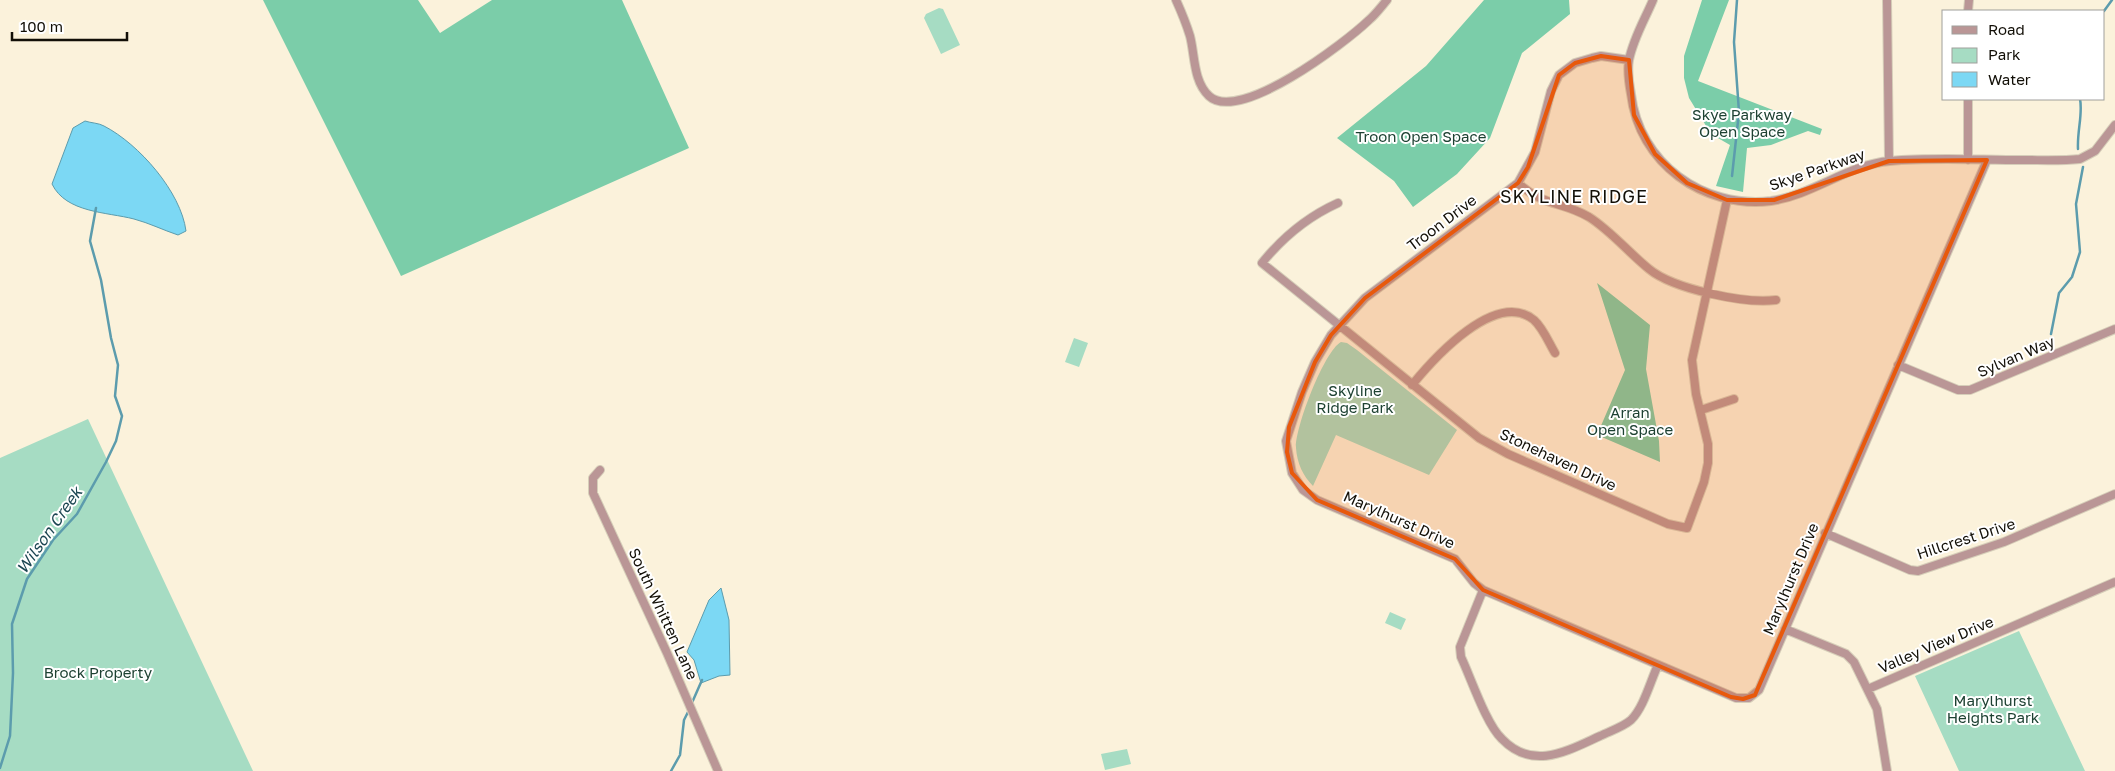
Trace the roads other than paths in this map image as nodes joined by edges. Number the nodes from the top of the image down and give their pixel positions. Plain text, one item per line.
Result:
1 (1176, 0) edge
2 (1386, 0) edge
3 (1653, 0) edge
4 (1887, 0) edge
5 (1629, 60) junction
6 (1968, 100) edge
7 (2115, 125) edge
8 (1968, 160) junction
9 (1987, 160) junction
10 (1889, 161) junction
11 (1518, 184) junction
12 (1727, 200) junction
13 (1338, 203) dead end
14 (1707, 291) junction
15 (1776, 300) dead end
16 (1339, 326) junction
17 (2115, 329) edge
18 (1555, 353) dead end
19 (1898, 365) junction
20 (1412, 385) junction
21 (1734, 399) dead end
22 (1701, 410) junction
23 (1293, 416) joint
24 (600, 470) dead end
25 (2115, 494) edge
26 (2115, 501) edge
27 (2097, 503) junction
28 (1826, 533) junction
29 (2115, 582) edge
30 (1483, 590) junction
31 (1785, 629) junction
32 (1658, 665) junction
33 (1868, 690) junction
34 (718, 771) edge
35 (1887, 771) edge

1 - 2 street
3 - 5 street, Skye Parkway
4 - 10 street
5 - 11 street, Troon Drive
5 - 12 street, Skye Parkway
6 - 8 street
7 - 9 street
8 - 9 street, Skye Parkway
8 - 10 street, Skye Parkway
9 - 19 street, Marylhurst Drive
10 - 12 street, Skye Parkway
11 - 14 street
11 - 16 street, Troon Drive
12 - 14 street, Stonehaven Drive
13 - 16 street, Stonehaven Drive
14 - 15 street
14 - 22 street, Stonehaven Drive
16 - 20 street, Stonehaven Drive
16 - 23 street, Troon Drive
17 - 19 street, Sylvan Way
18 - 20 street
19 - 28 street, Marylhurst Drive
20 - 22 street, Stonehaven Drive
21 - 22 street
23 - 30 street, Marylhurst Drive
24 - 34 street, South Whitten Lane
25 - 27 street, Hillcrest Drive
26 - 27 street
27 - 28 street, Hillcrest Drive
28 - 31 street, Marylhurst Drive
29 - 33 street, Valley View Drive
30 - 32 street, Marylhurst Drive
30 - 32 street
31 - 32 street, Marylhurst Drive
31 - 33 street, Valley View Drive
33 - 35 street

